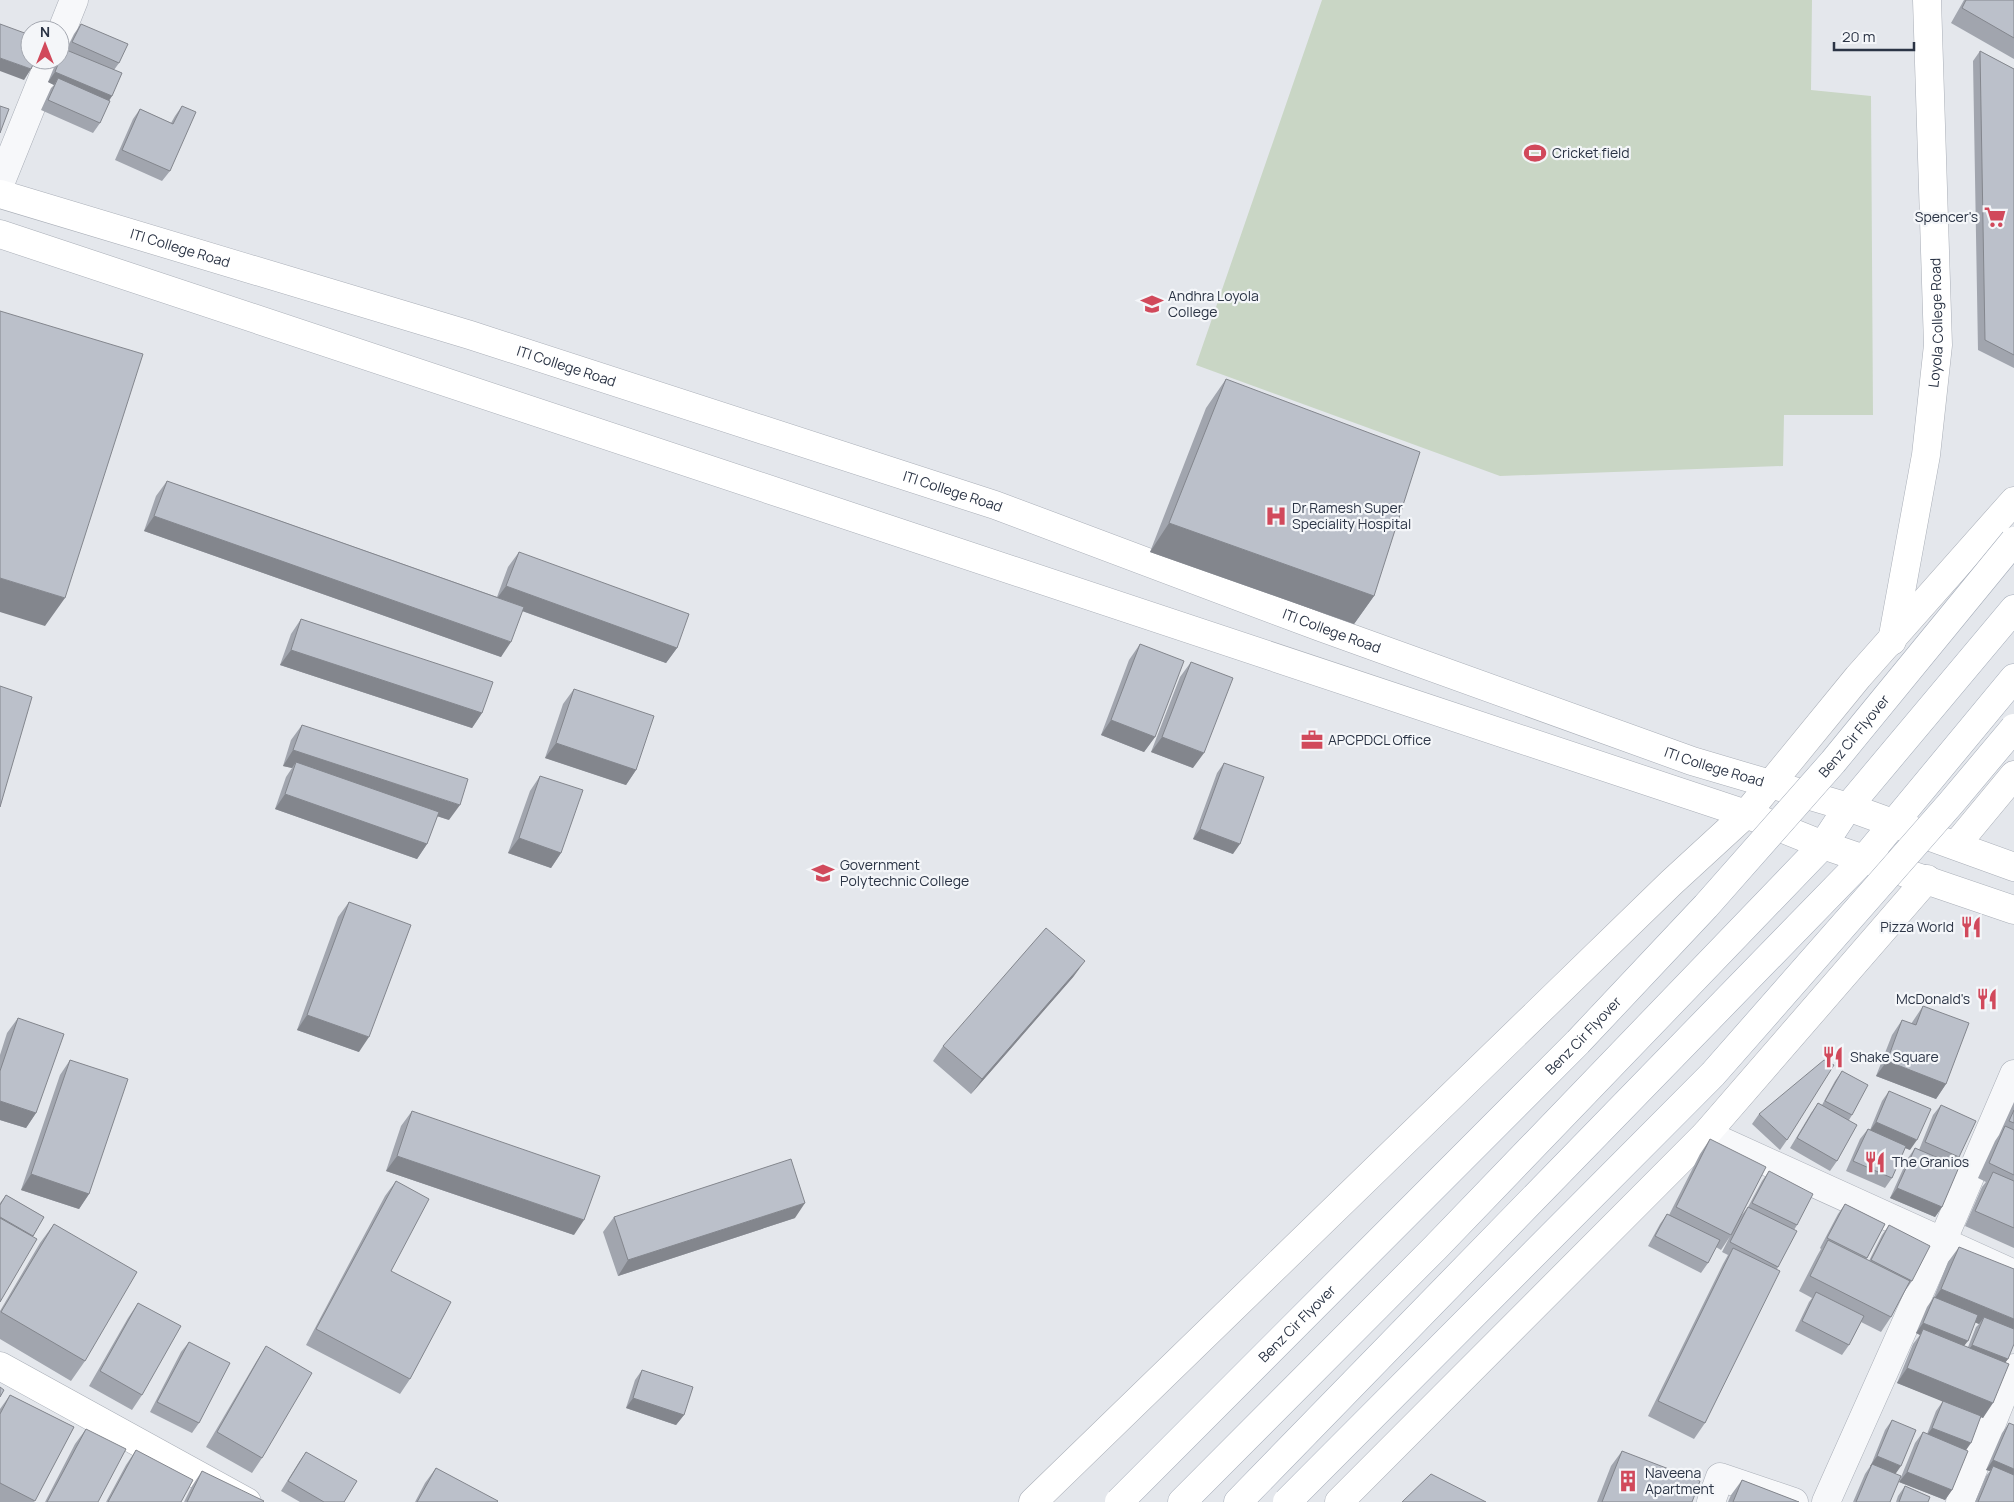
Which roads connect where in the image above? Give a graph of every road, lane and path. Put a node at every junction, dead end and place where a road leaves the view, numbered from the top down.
1 (74, 0) edge
2 (1928, 0) edge
3 (66, 20) edge
4 (46, 70) edge
5 (0, 184) edge
6 (0, 194) edge
7 (0, 234) edge
8 (2014, 501) edge
9 (2014, 540) edge
10 (2014, 609) edge
11 (1892, 641) junction
12 (2014, 678) edge
13 (2014, 728) edge
14 (2014, 775) edge
15 (1770, 783) junction
16 (1848, 807) junction
17 (1746, 814) junction
18 (1892, 823) junction
19 (1823, 845) junction
20 (1956, 845) junction
21 (1865, 858) junction
22 (2014, 867) edge
23 (1927, 879) junction
24 (2014, 910) edge
25 (2014, 1074) edge
26 (1706, 1134) junction
27 (1942, 1242) junction
28 (2014, 1274) edge
29 (0, 1366) edge
30 (2014, 1368) edge
31 (247, 1502) edge
32 (1033, 1502) edge
33 (1118, 1502) edge
34 (1182, 1502) edge
35 (1238, 1502) edge
36 (1287, 1502) edge
37 (1339, 1502) edge
38 (1711, 1502) edge
39 (1794, 1502) edge
40 (1826, 1502) edge
41 (1960, 1502) edge

1 - 3 street
2 - 11 street, Loyola College Road
4 - 5 street
6 - 15 street, ITI College Road
7 - 17 street
8 - 11 street
9 - 33 street, Benz Cir Flyover, bridge
10 - 16 street
11 - 15 street
12 - 18 street
13 - 36 street, bridge
14 - 20 street
15 - 16 street, ITI College Road
15 - 17 street
16 - 18 street, ITI College Road
16 - 19 street
17 - 19 street
17 - 32 street
18 - 20 street, ITI College Road
18 - 21 street
19 - 21 street
19 - 34 street
20 - 22 street, ITI College Road
21 - 23 street
21 - 35 street
23 - 24 street
23 - 26 street
25 - 27 street
26 - 27 street
26 - 37 street
27 - 28 street
27 - 40 street
29 - 31 street
30 - 41 street
38 - 39 street

